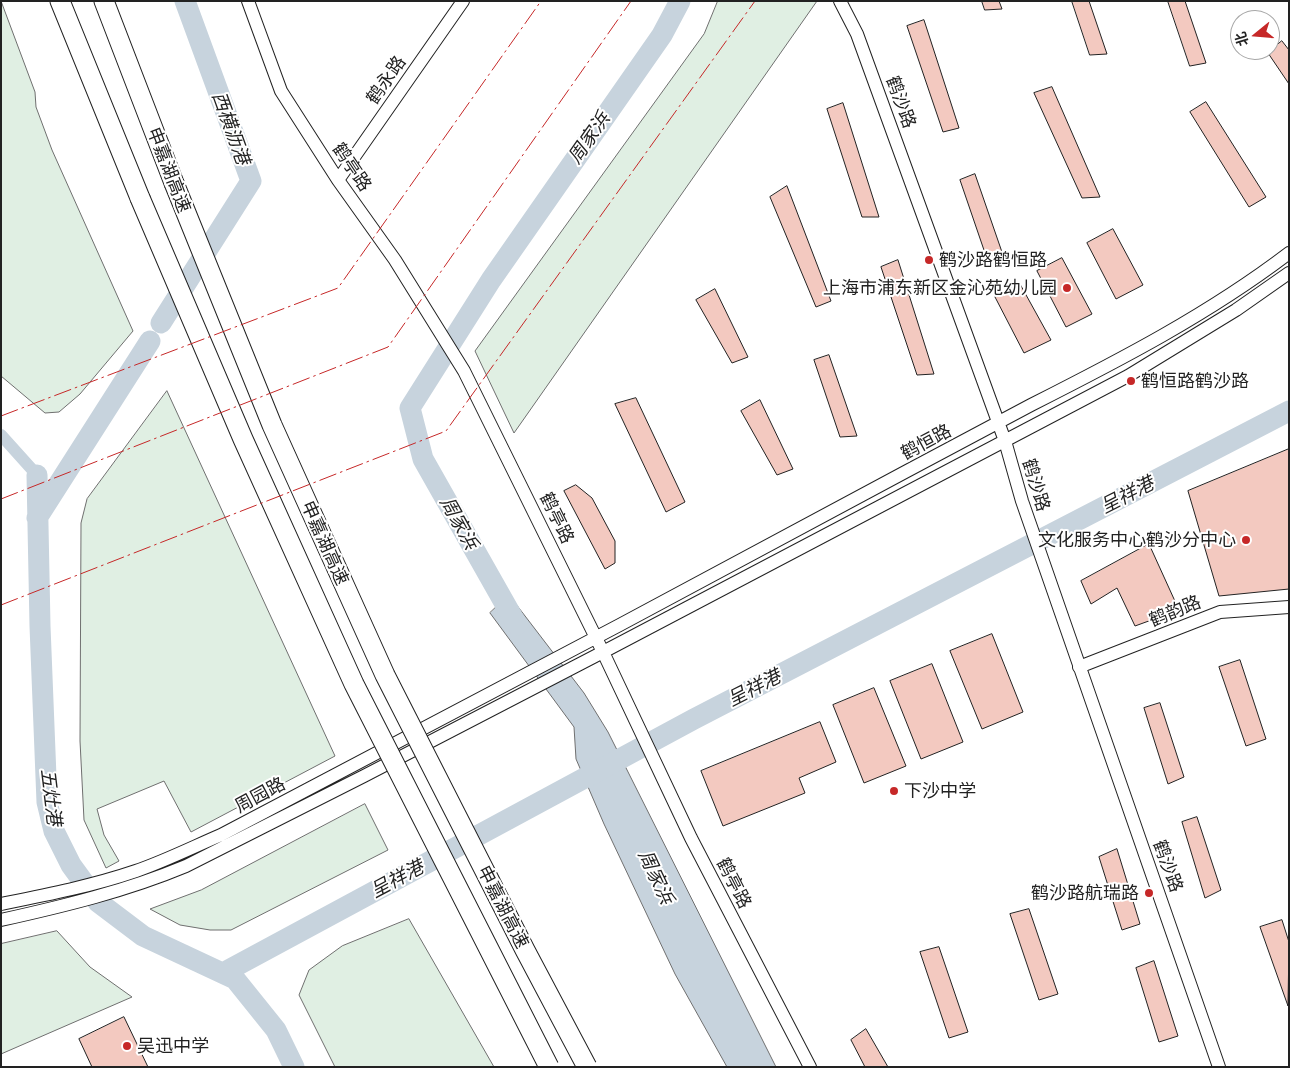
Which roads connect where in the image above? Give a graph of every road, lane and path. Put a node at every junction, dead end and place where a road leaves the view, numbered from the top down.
1 (60, 1) edge
2 (64, 1) edge
3 (104, 1) edge
4 (116, 1) edge
5 (248, 1) edge
6 (463, 1) edge
7 (840, 1) edge
8 (338, 180) junction
9 (174, 183) junction
10 (140, 198) junction
11 (1289, 253) edge
12 (1289, 273) edge
13 (998, 423) junction
14 (1005, 440) junction
15 (1289, 606) edge
16 (596, 638) junction
17 (572, 650) joint
18 (603, 652) junction
19 (580, 663) joint
20 (1080, 668) junction
21 (1, 904) edge
22 (1, 920) edge
23 (549, 1067) edge
24 (588, 1067) edge
25 (810, 1067) edge
26 (1219, 1067) edge

1 - 10 highway
2 - 10 highway, 申嘉湖高速
3 - 9 highway, 申嘉湖高速
4 - 9 highway
5 - 8 street, 鹤亭路
6 - 8 street, 鹤永路
7 - 13 street, 鹤沙路
8 - 16 street, 鹤亭路
9 - 24 highway, 申嘉湖高速, bridge
10 - 23 highway, 申嘉湖高速, bridge
11 - 13 street, 鹤恒路
12 - 14 street, 鹤恒路
13 - 14 street, 鹤沙路
13 - 16 street, 鹤恒路
14 - 18 street, 鹤恒路
14 - 20 street, 鹤沙路
15 - 20 street, 鹤韵路
16 - 17 street, 鹤恒路
16 - 18 street, 鹤亭路
17 - 21 street, 周园路
18 - 19 street, 鹤恒路
18 - 25 street, 鹤亭路
19 - 22 street, 周园路
20 - 26 street, 鹤沙路

